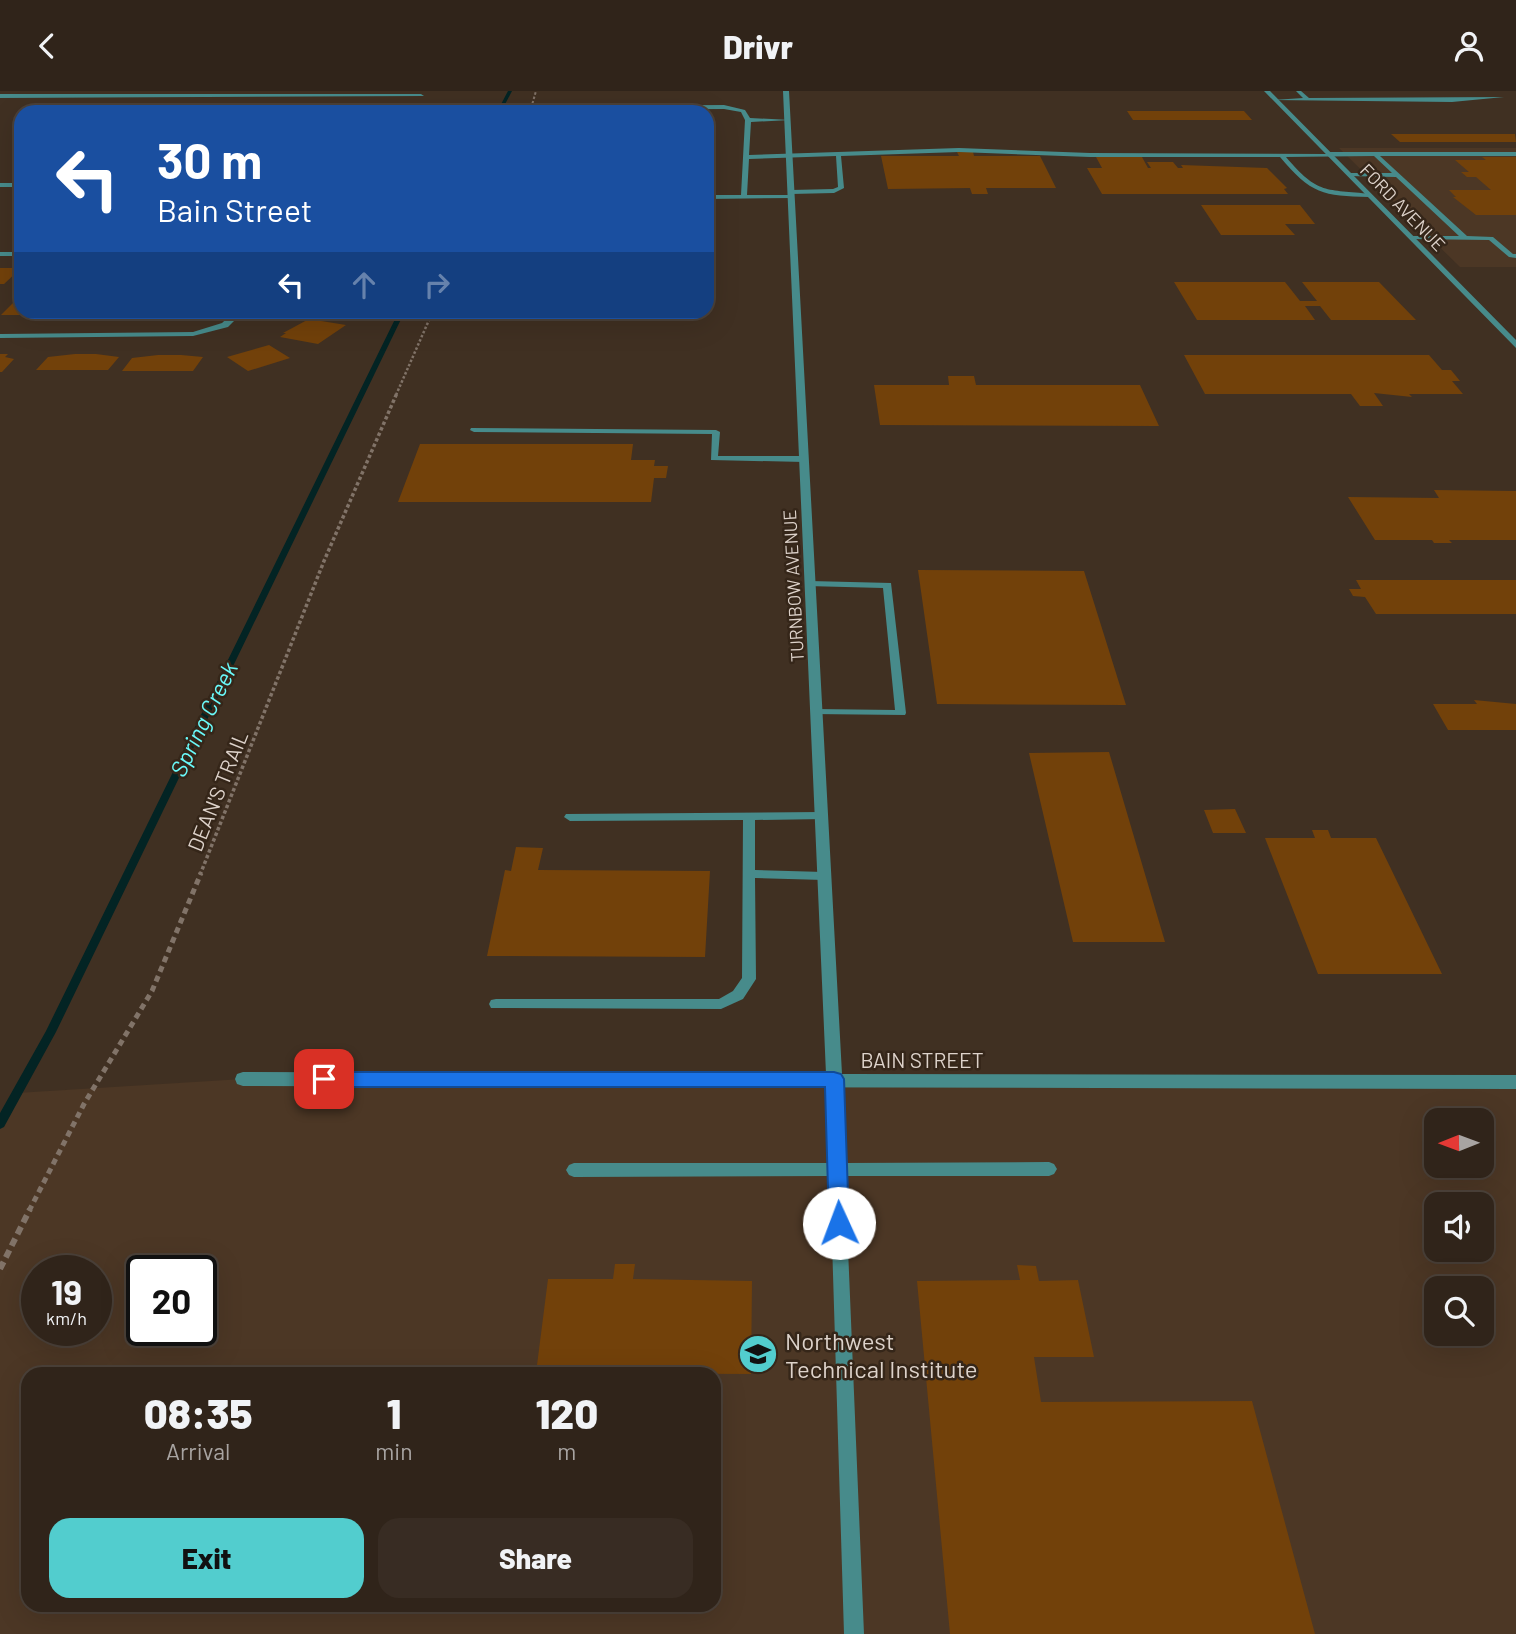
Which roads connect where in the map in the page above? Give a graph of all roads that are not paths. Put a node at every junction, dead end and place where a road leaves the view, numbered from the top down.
1 (786, 91) edge
2 (1267, 91) edge
3 (1298, 91) edge
4 (0, 96) edge
5 (421, 96) dead end
6 (1502, 97) dead end
7 (1276, 100) junction
8 (1308, 100) junction
9 (714, 107) edge
10 (748, 120) junction
11 (787, 120) junction
12 (1375, 154) junction
13 (1516, 154) edge
14 (1330, 155) junction
15 (839, 156) junction
16 (1282, 156) junction
17 (746, 157) junction
18 (789, 157) junction
19 (1350, 175) junction
20 (1398, 175) junction
21 (791, 195) junction
22 (1369, 195) junction
23 (714, 197) edge
24 (744, 197) junction
25 (1411, 238) junction
26 (1465, 238) junction
27 (1516, 256) edge
28 (231, 319) edge
29 (0, 336) edge
30 (1516, 345) edge
31 (474, 430) dead end
32 (804, 459) junction
33 (810, 584) junction
34 (816, 712) junction
35 (749, 816) junction
36 (821, 816) junction
37 (570, 817) dead end
38 (749, 874) junction
39 (824, 876) junction
40 (496, 1004) dead end
41 (243, 1079) dead end
42 (834, 1079) junction
43 (1516, 1082) edge
44 (837, 1167) junction
45 (1049, 1168) dead end
46 (574, 1170) dead end
47 (854, 1634) edge

1 - 11 street, TURNBOW AVENUE
2 - 7 street, FORD AVENUE
3 - 8 lane
4 - 5 street
6 - 8 lane
7 - 8 lane
7 - 14 street, FORD AVENUE
9 - 10 lane
10 - 11 lane
10 - 17 lane
11 - 18 street, TURNBOW AVENUE
12 - 13 lane
12 - 14 lane
12 - 20 lane
14 - 16 lane
14 - 19 street, FORD AVENUE
15 - 16 lane
15 - 18 lane
15 - 21 lane
16 - 22 lane
17 - 18 lane
17 - 24 lane
18 - 21 street, TURNBOW AVENUE
19 - 20 lane
19 - 22 street, FORD AVENUE
20 - 26 lane
21 - 24 lane
21 - 32 street, TURNBOW AVENUE
22 - 25 street, FORD AVENUE
23 - 24 lane
25 - 26 lane
25 - 30 street, FORD AVENUE
26 - 27 lane
28 - 29 street
31 - 32 lane
32 - 33 street, TURNBOW AVENUE
33 - 34 street, TURNBOW AVENUE
33 - 34 lane
34 - 36 street, TURNBOW AVENUE
35 - 36 lane
35 - 37 lane
35 - 38 lane
36 - 39 street, TURNBOW AVENUE
38 - 39 lane
38 - 40 lane
39 - 42 street, TURNBOW AVENUE
41 - 42 street, BAIN STREET
42 - 43 street, BAIN STREET
42 - 44 lane
44 - 45 lane
44 - 46 lane
44 - 47 lane

